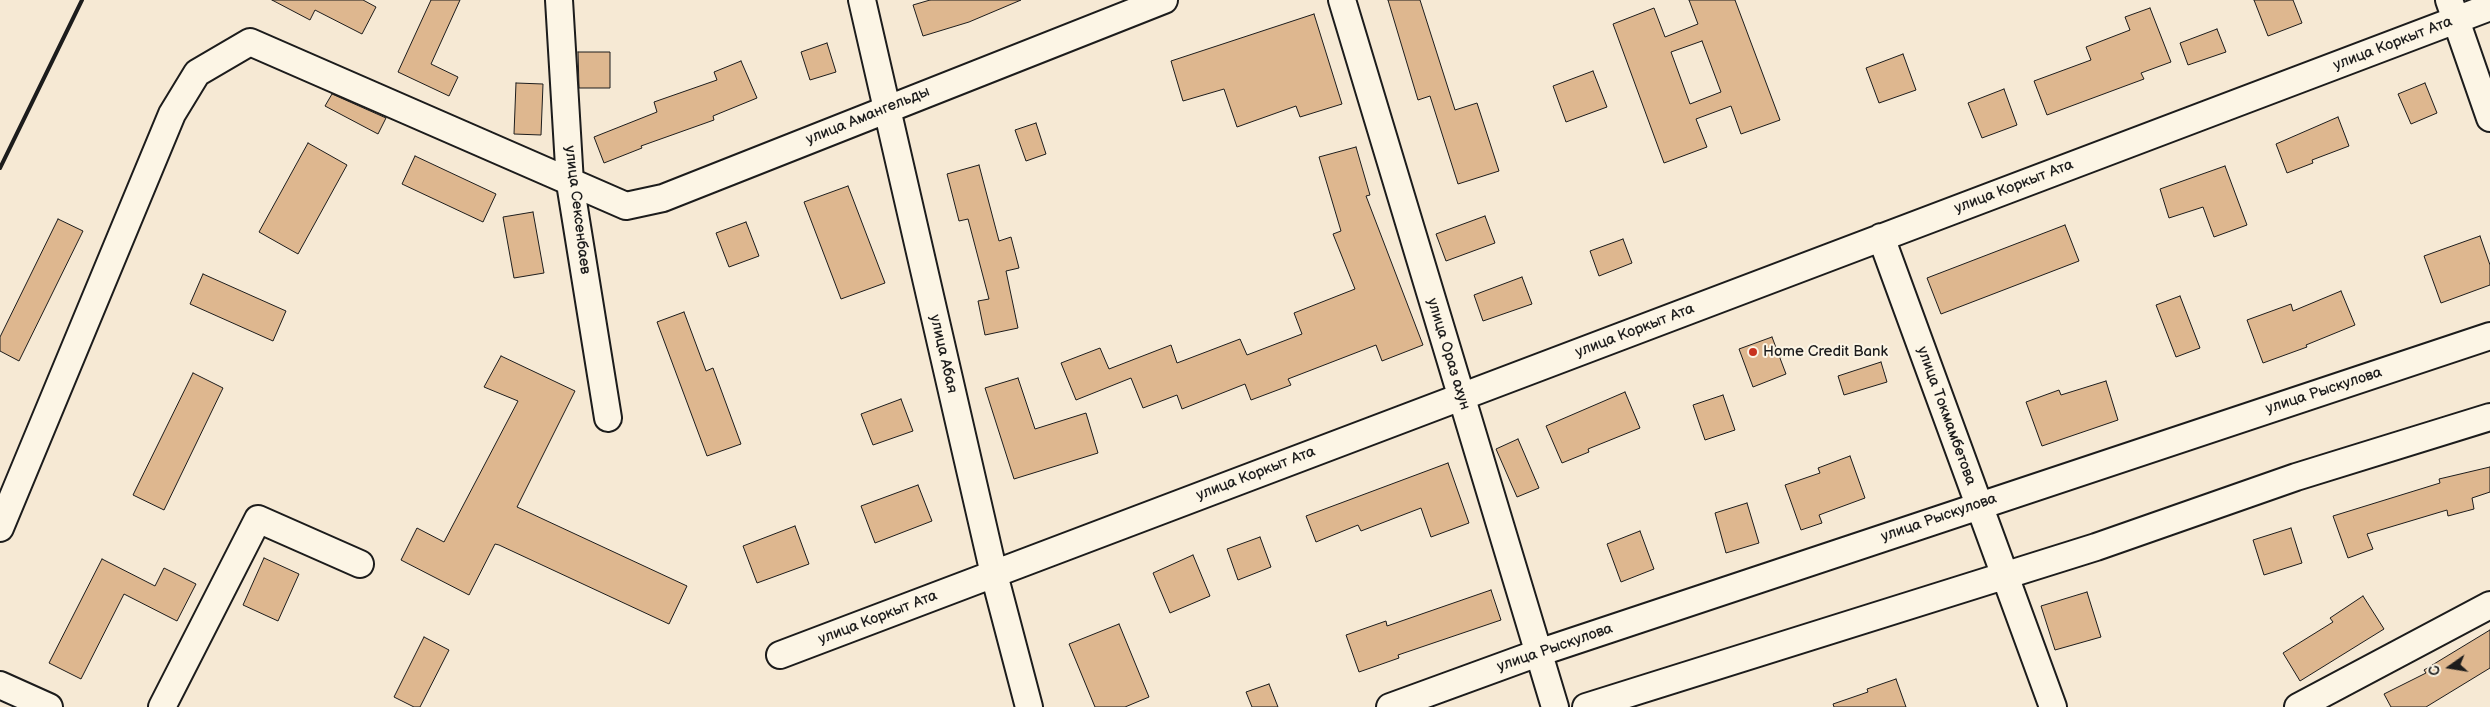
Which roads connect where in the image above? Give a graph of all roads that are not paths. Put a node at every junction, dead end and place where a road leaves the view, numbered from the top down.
1 (559, 0) edge
2 (862, 0) edge
3 (1164, 0) edge
4 (1342, 0) edge
5 (2490, 7) edge
6 (2452, 10) edge
7 (886, 109) junction
8 (2490, 118) edge
9 (570, 183) junction
10 (1881, 237) junction
11 (2490, 336) edge
12 (1461, 397) junction
13 (2490, 417) edge
14 (608, 418) dead end
15 (1979, 504) junction
16 (0, 528) edge
17 (360, 564) dead end
18 (994, 574) junction
19 (2005, 576) junction
20 (2490, 605) edge
21 (1538, 653) junction
22 (780, 655) dead end
23 (0, 685) edge
24 (49, 707) edge
25 (162, 707) edge
26 (1029, 707) edge
27 (1390, 707) edge
28 (1555, 707) edge
29 (1586, 707) edge
30 (2053, 707) edge
31 (2298, 707) edge

1 - 9 street, улица Сексенбаев
2 - 7 street, улица Абая
3 - 7 street, улица Амангельды
4 - 12 street, улица Ораз ахун
5 - 6 street, улица Коркыт Ата
6 - 8 street
6 - 10 street, улица Коркыт Ата
7 - 9 street, улица Амангельды
7 - 18 street, улица Абая
9 - 14 street, улица Сексенбаев
9 - 16 street, улица Амангельды
10 - 12 street, улица Коркыт Ата
10 - 15 street, улица Токмамбетова
11 - 15 street, улица Рыскулова
12 - 18 street, улица Коркыт Ата
12 - 21 street, улица Ораз ахун
13 - 19 street
15 - 19 street, улица Токмамбетова
15 - 21 street, улица Рыскулова
17 - 25 street
18 - 22 street, улица Коркыт Ата
18 - 26 street, улица Абая
19 - 29 street
19 - 30 street, улица Токмамбетова
20 - 31 street
21 - 27 street, улица Рыскулова
21 - 28 street, улица Ораз ахун
23 - 24 street

